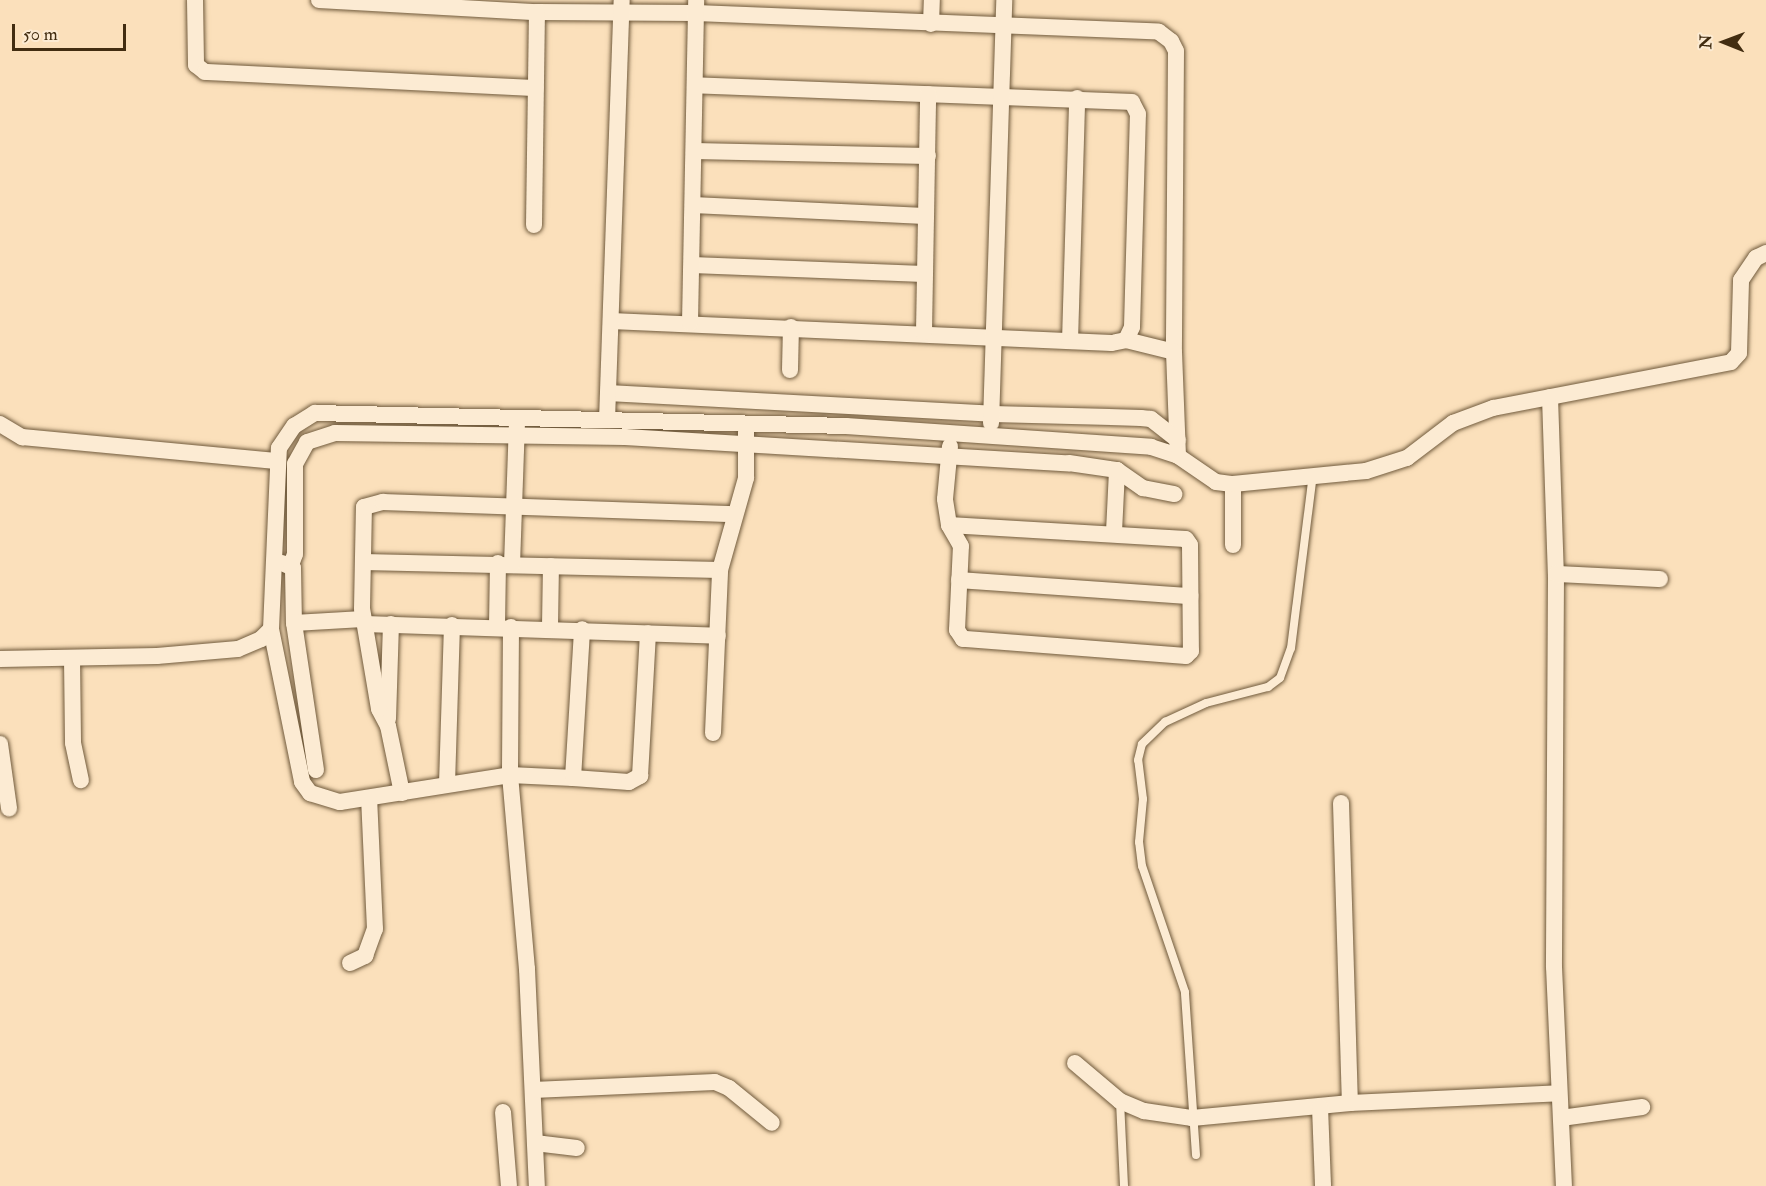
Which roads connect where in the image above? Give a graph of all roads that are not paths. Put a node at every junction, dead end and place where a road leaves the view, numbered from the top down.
1 (195, 0) edge
2 (329, 0) edge
3 (932, 0) edge
4 (1004, 0) edge
5 (401, 3) edge
6 (470, 5) edge
7 (622, 6) edge
8 (696, 7) edge
9 (537, 12) junction
10 (931, 24) junction
11 (1003, 27) junction
12 (696, 85) junction
13 (536, 88) junction
14 (928, 94) junction
15 (1001, 98) junction
16 (1077, 98) junction
17 (694, 151) junction
18 (928, 156) junction
19 (693, 205) junction
20 (925, 216) junction
21 (534, 225) dead end
22 (1766, 253) edge
23 (692, 265) junction
24 (924, 274) junction
25 (611, 321) junction
26 (690, 323) junction
27 (791, 327) junction
28 (924, 332) junction
29 (993, 338) junction
30 (1126, 340) junction
31 (1070, 341) junction
32 (1174, 352) junction
33 (790, 370) dead end
34 (608, 393) junction
35 (1550, 397) junction
36 (764, 401) junction
37 (992, 414) junction
38 (607, 420) junction
39 (0, 424) edge
40 (746, 424) junction
41 (763, 424) junction
42 (517, 426) junction
43 (625, 429) junction
44 (951, 435) junction
45 (991, 436) junction
46 (1009, 438) junction
47 (746, 442) junction
48 (1178, 448) junction
49 (949, 455) junction
50 (1009, 459) junction
51 (276, 461) junction
52 (1117, 470) junction
53 (1313, 473) junction
54 (1233, 484) junction
55 (1174, 494) dead end
56 (515, 507) junction
57 (734, 514) junction
58 (949, 525) junction
59 (1114, 532) junction
60 (1233, 545) dead end
61 (273, 562) junction
62 (363, 562) junction
63 (505, 564) junction
64 (291, 565) junction
65 (551, 566) junction
66 (720, 570) junction
67 (1556, 573) junction
68 (1660, 579) dead end
69 (958, 580) junction
70 (1190, 596) junction
71 (364, 622) junction
72 (294, 623) junction
73 (390, 624) junction
74 (452, 625) junction
75 (504, 626) junction
76 (550, 627) junction
77 (271, 629) junction
78 (582, 629) junction
79 (648, 633) junction
80 (718, 636) junction
81 (72, 658) junction
82 (0, 659) edge
83 (388, 726) junction
84 (713, 733) dead end
85 (0, 744) edge
86 (316, 770) dead end
87 (510, 776) junction
88 (573, 778) junction
89 (81, 780) dead end
90 (447, 784) junction
91 (402, 793) junction
92 (369, 799) junction
93 (1341, 803) dead end
94 (9, 808) dead end
95 (350, 963) dead end
96 (1075, 1063) dead end
97 (533, 1090) junction
98 (1559, 1093) junction
99 (1120, 1101) junction
100 (1350, 1103) junction
101 (1320, 1107) junction
102 (1642, 1107) dead end
103 (502, 1112) dead end
104 (1192, 1118) junction
105 (1561, 1118) junction
106 (772, 1124) dead end
107 (535, 1143) junction
108 (577, 1148) dead end
109 (1196, 1155) dead end
110 (509, 1186) edge
111 (537, 1186) edge
112 (1124, 1186) edge
113 (1323, 1186) edge
114 (1564, 1186) edge

1 - 13 street
2 - 5 street
3 - 10 street
4 - 11 street
5 - 6 street
6 - 9 street
7 - 8 street
7 - 9 street
7 - 25 street
8 - 10 street
8 - 12 street
9 - 13 street
10 - 11 street
11 - 15 street
11 - 32 street
12 - 14 street
12 - 17 street
13 - 21 street
14 - 15 street
14 - 18 street
15 - 16 street
15 - 29 street
16 - 30 street
16 - 31 street
17 - 18 street
17 - 19 street
18 - 20 street
19 - 20 street
19 - 23 street
20 - 24 street
22 - 35 street
23 - 24 street
23 - 26 street
24 - 28 street
25 - 26 street
25 - 34 street
26 - 27 street
27 - 28 street
27 - 33 street
28 - 29 street
29 - 31 street
29 - 37 street
30 - 31 street
30 - 32 street
32 - 48 street
34 - 36 street
34 - 38 street
35 - 53 street
35 - 67 street
36 - 37 street
36 - 41 street
37 - 45 street
37 - 48 street
38 - 42 street
38 - 43 street
39 - 51 street
40 - 41 street
40 - 43 street
40 - 47 street
41 - 44 street
42 - 43 street
42 - 51 street
42 - 56 street
42 - 64 street
43 - 47 street
44 - 45 street
44 - 49 street
45 - 46 street
46 - 48 street
46 - 50 street
47 - 49 street
47 - 57 street
48 - 54 street
49 - 50 street
49 - 58 street
50 - 52 street
51 - 61 street
52 - 55 street
52 - 59 street
53 - 54 street
53 - 104 lane
54 - 60 street
56 - 57 street
56 - 62 street
56 - 63 street
57 - 66 street
58 - 59 street
58 - 69 street
59 - 70 street
61 - 64 street
61 - 77 street
62 - 63 street
62 - 71 street
63 - 65 street
63 - 75 street
64 - 72 street
65 - 66 street
65 - 76 street
66 - 80 street
67 - 68 street
67 - 98 street
69 - 70 street
69 - 70 street
71 - 72 street
71 - 73 street
71 - 83 street
72 - 86 street
73 - 74 street
73 - 83 street
74 - 75 street
74 - 90 street
75 - 76 street
75 - 87 street
76 - 78 street
77 - 81 street
77 - 92 street
78 - 79 street
78 - 88 street
79 - 80 street
79 - 88 street
80 - 84 street
81 - 82 street
81 - 89 street
83 - 91 street
85 - 94 street
87 - 88 street
87 - 90 street
87 - 97 street
90 - 91 street
91 - 92 street
92 - 95 street
93 - 100 street
96 - 99 street
97 - 106 street
97 - 107 street
98 - 100 street
98 - 105 street
99 - 104 street
99 - 112 lane
100 - 101 street
101 - 104 street
101 - 113 street
102 - 105 street
103 - 110 street
104 - 109 lane
105 - 114 street
107 - 108 street
107 - 111 street

